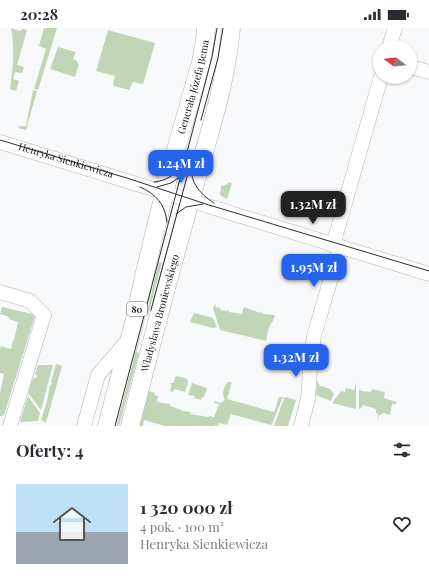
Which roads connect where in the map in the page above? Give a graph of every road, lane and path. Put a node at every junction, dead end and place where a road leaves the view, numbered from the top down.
1 (206, 28) edge
2 (231, 28) edge
3 (394, 28) edge
4 (391, 40) edge
5 (417, 69) edge
6 (429, 72) edge
7 (379, 84) edge
8 (0, 142) edge
9 (165, 192) junction
10 (190, 200) junction
11 (337, 246) junction
12 (429, 274) edge
13 (0, 292) edge
14 (130, 338) junction
15 (10, 426) edge
16 (84, 426) edge
17 (107, 426) edge
18 (130, 426) edge
19 (301, 426) edge

1 - 9 main road, Generała Józefa Bema / 80
2 - 10 main road, 80
3 - 4 street
5 - 6 street
7 - 11 street
8 - 9 street, Henryka Sienkiewicza
9 - 10 street, Henryka Sienkiewicza
9 - 14 main road, 80
10 - 11 street, Henryka Sienkiewicza
10 - 18 main road, Władysława Broniewskiego / 80
11 - 12 street, Henryka Sienkiewicza
11 - 19 street
13 - 15 street
14 - 16 street
14 - 17 main road, 80

